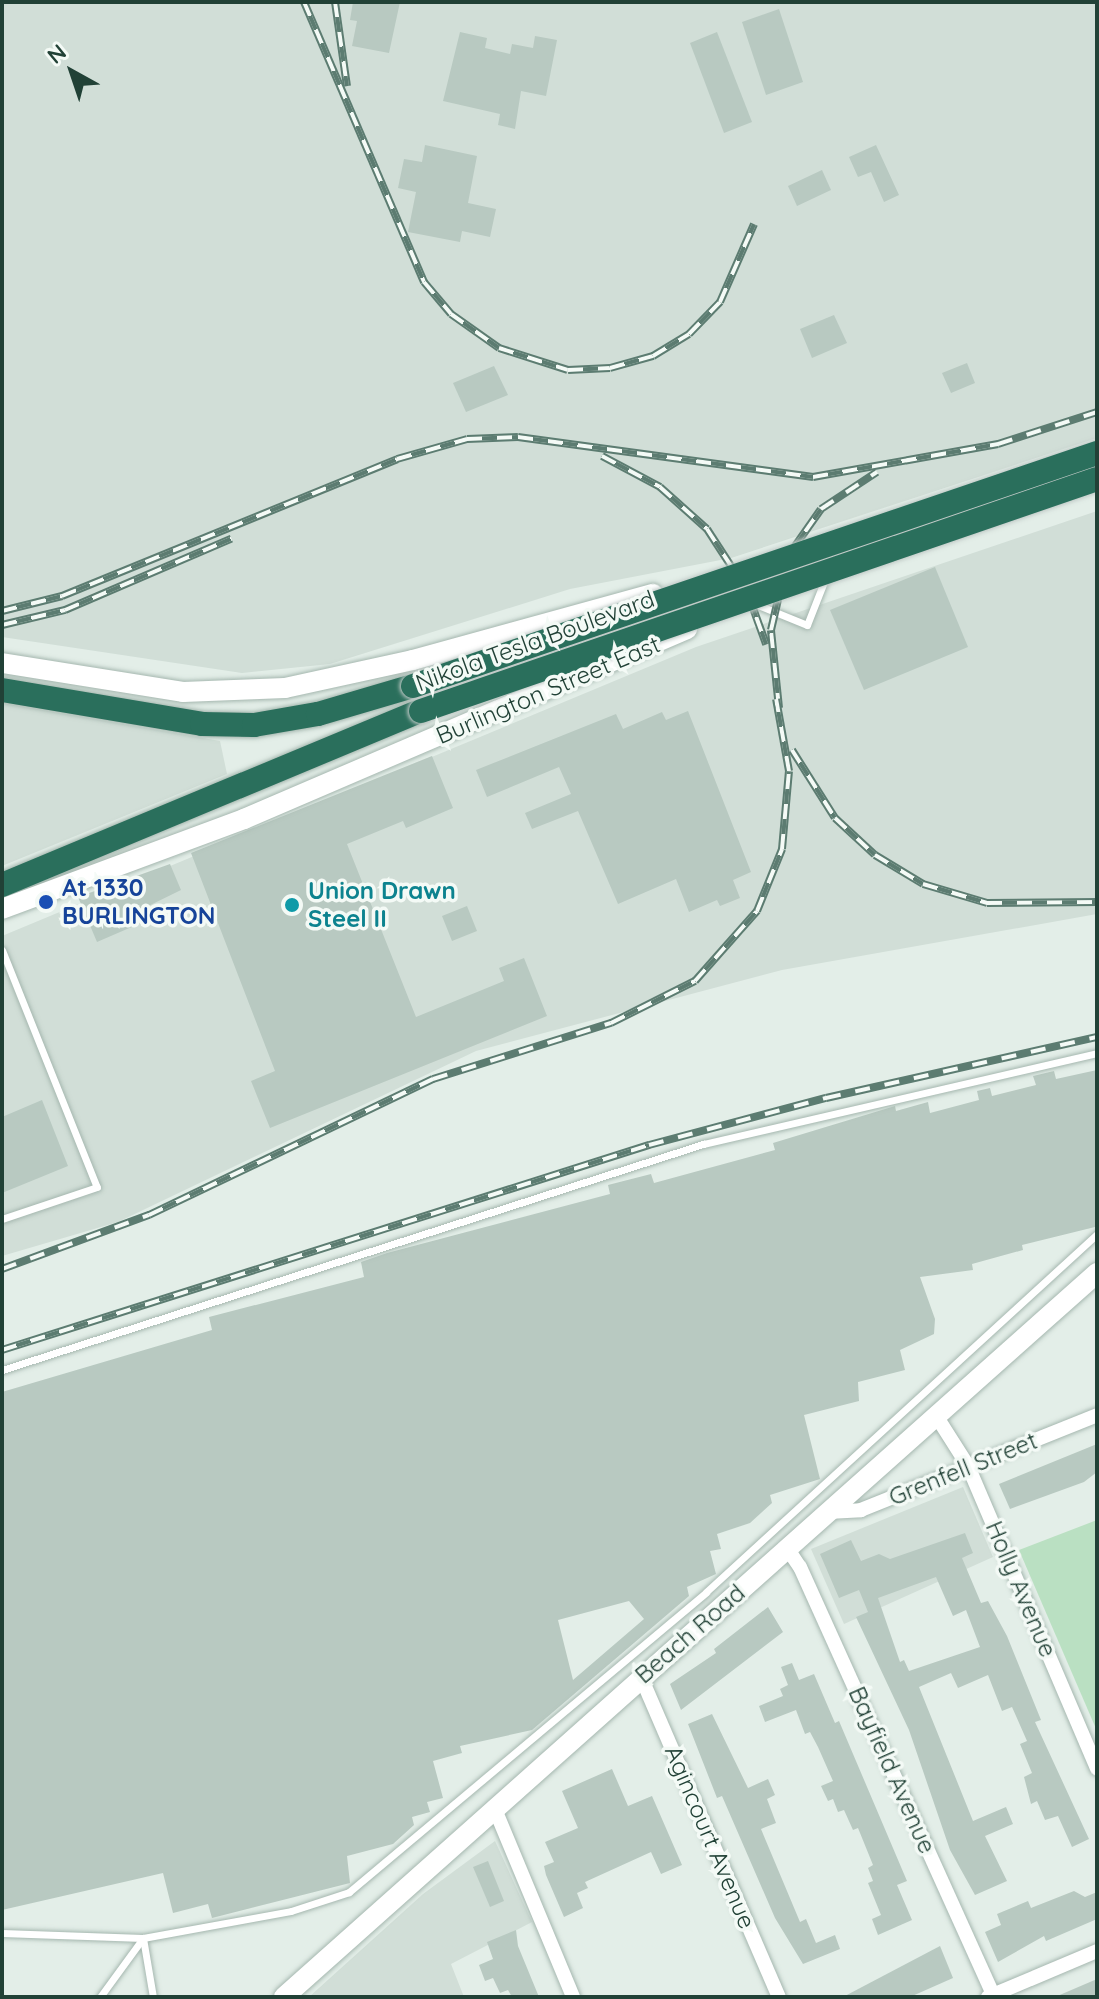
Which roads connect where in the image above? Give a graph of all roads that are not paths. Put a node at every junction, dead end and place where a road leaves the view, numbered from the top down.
1 (1097, 453) edge
2 (1097, 460) edge
3 (1097, 480) edge
4 (831, 571) junction
5 (735, 606) junction
6 (519, 629) junction
7 (529, 654) dead end
8 (2, 663) edge
9 (534, 667) dead end
10 (2, 690) edge
11 (544, 693) junction
12 (2, 885) edge
13 (2, 909) edge
14 (2, 950) edge
15 (1097, 1053) edge
16 (2, 1219) edge
17 (1097, 1234) edge
18 (1096, 1278) edge
19 (2, 1370) edge
20 (935, 1414) junction
21 (1097, 1415) edge
22 (968, 1466) junction
23 (827, 1513) junction
24 (787, 1548) junction
25 (641, 1677) junction
26 (1097, 1769) edge
27 (494, 1807) junction
28 (2, 1933) edge
29 (143, 1938) junction
30 (1097, 1951) edge
31 (990, 1996) edge
32 (100, 1997) edge
33 (153, 1997) edge
34 (284, 1997) edge
35 (573, 1997) edge
36 (779, 1997) edge

1 - 10 highway, Nikola Tesla Boulevard, bridge
2 - 6 main road, Burlington Street East
3 - 4 main road, Burlington Street East
3 - 12 highway, Nikola Tesla Boulevard, bridge
4 - 5 main road, Burlington Street East
4 - 5 lane
5 - 11 main road, Burlington Street East
6 - 7 lane
6 - 8 main road, Burlington Street East
9 - 11 lane
11 - 13 main road, Burlington Street East
14 - 16 lane
15 - 19 lane
17 - 29 lane
18 - 20 main road, Beach Road
20 - 22 street, Holly Avenue
20 - 23 main road, Beach Road
21 - 22 street, Grenfell Street
22 - 23 street, Grenfell Street
22 - 26 street, Holly Avenue
23 - 24 main road, Beach Road
24 - 25 main road, Beach Road
24 - 31 street, Bayfield Avenue
25 - 27 main road, Beach Road
25 - 36 street, Agincourt Avenue
27 - 34 main road, Beach Road
27 - 35 street
28 - 29 lane
29 - 32 lane
29 - 33 lane
30 - 31 street

